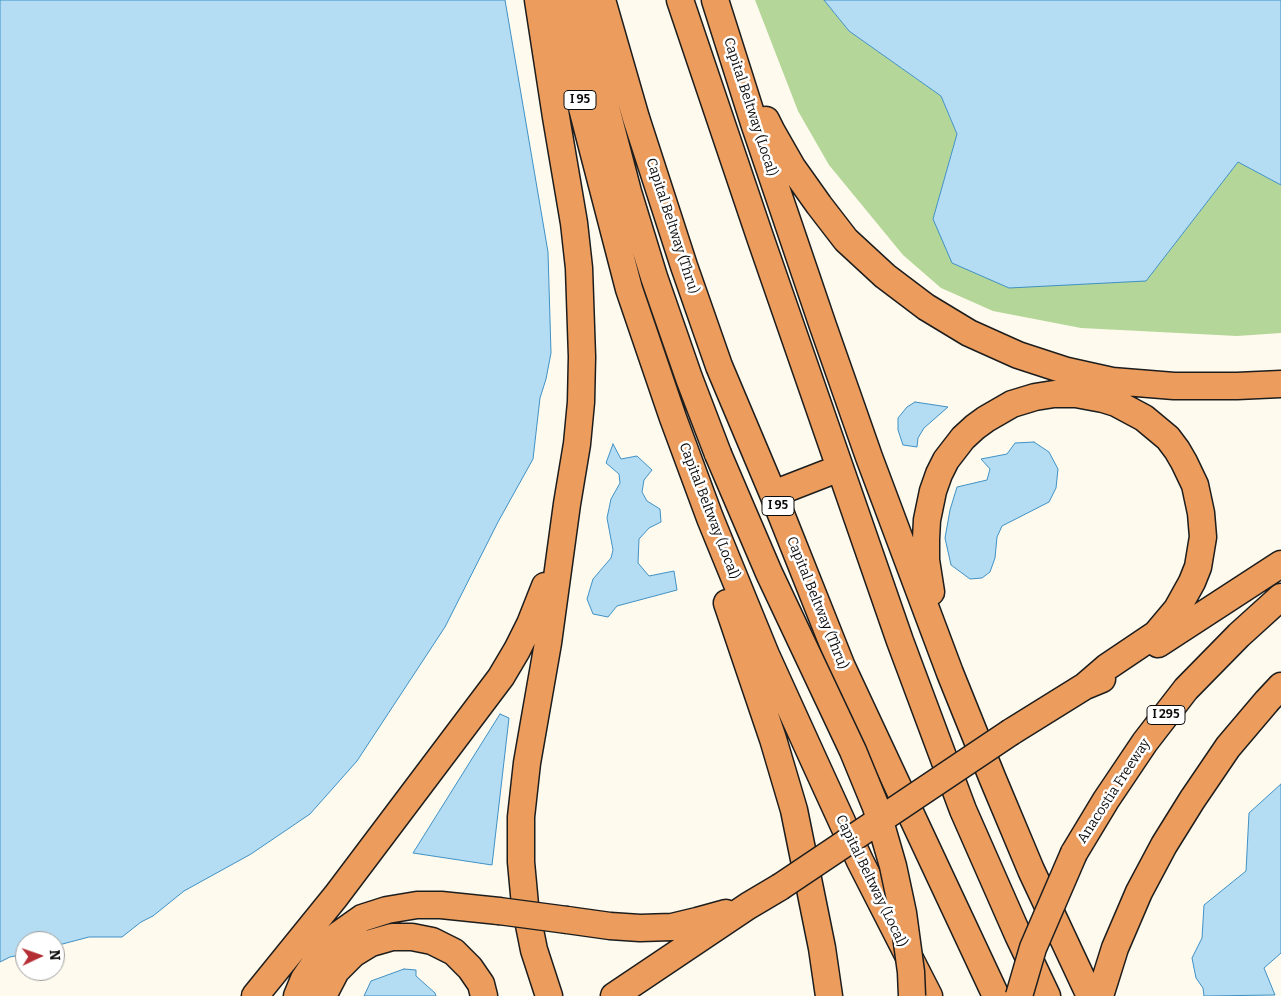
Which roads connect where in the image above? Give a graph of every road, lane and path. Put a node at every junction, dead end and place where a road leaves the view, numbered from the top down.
1 (538, 0) edge
2 (558, 0) edge
3 (582, 0) edge
4 (602, 0) edge
5 (680, 0) edge
6 (718, 11) edge
7 (629, 289) junction
8 (1281, 384) edge
9 (840, 468) junction
10 (773, 494) junction
11 (567, 504) junction
12 (1281, 564) edge
13 (1281, 597) edge
14 (950, 673) junction
15 (1085, 686) junction
16 (1281, 686) edge
17 (336, 896) junction
18 (748, 906) junction
19 (1066, 945) junction
20 (255, 996) edge
21 (281, 996) edge
22 (297, 996) edge
23 (323, 996) edge
24 (484, 996) edge
25 (549, 996) edge
26 (614, 996) edge
27 (829, 996) edge
28 (912, 996) edge
29 (929, 996) edge
30 (996, 996) edge
31 (1019, 996) edge
32 (1047, 996) edge
33 (1090, 996) edge
34 (1096, 996) edge
35 (1100, 996) edge

1 - 11 highway
2 - 7 highway, Capital Beltway (Local) / I 95
3 - 28 highway, bridge
4 - 10 highway, Capital Beltway (Thru) / I 95
5 - 9 highway
6 - 8 highway
6 - 14 highway, Capital Beltway (Local)
7 - 27 highway
7 - 29 highway, Capital Beltway (Local) / I 95
9 - 10 highway
9 - 32 highway
10 - 30 highway, Capital Beltway (Thru) / I 95
11 - 17 highway
11 - 25 highway
12 - 15 highway
13 - 31 highway, Anacostia Freeway / I 295, bridge
14 - 15 highway
14 - 19 highway, Capital Beltway (Local)
15 - 18 highway, bridge
16 - 35 highway
17 - 20 highway
17 - 21 highway
18 - 22 highway, bridge
18 - 26 highway
19 - 33 highway, Capital Beltway (Local)
19 - 34 highway
23 - 24 highway

